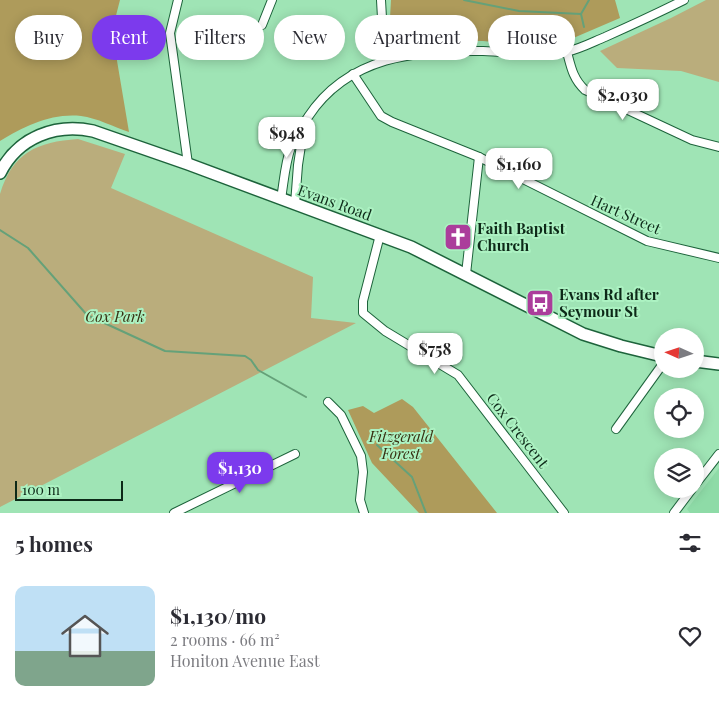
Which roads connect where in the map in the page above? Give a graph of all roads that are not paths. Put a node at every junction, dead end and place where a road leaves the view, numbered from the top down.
1 (178, 0) edge
2 (272, 0) edge
3 (381, 0) edge
4 (684, 0) edge
5 (382, 15) edge
6 (264, 20) edge
7 (575, 49) edge
8 (388, 60) edge
9 (569, 60) edge
10 (353, 74) junction
11 (306, 120) junction
12 (719, 146) edge
13 (479, 158) junction
14 (188, 164) junction
15 (0, 173) edge
16 (281, 199) junction
17 (294, 204) junction
18 (380, 235) junction
19 (719, 258) edge
20 (466, 274) junction
21 (654, 354) edge
22 (704, 362) edge
23 (719, 364) edge
24 (654, 377) edge
25 (328, 402) dead end
26 (616, 429) dead end
27 (295, 454) dead end
28 (719, 454) edge
29 (704, 473) edge
30 (685, 498) edge
31 (174, 513) edge
32 (364, 513) edge
33 (564, 513) edge
34 (674, 513) edge

1 - 14 street
2 - 6 street
3 - 5 street
4 - 7 street
8 - 10 street
9 - 12 street
10 - 11 street
10 - 13 street, Hart Street
11 - 16 street
11 - 17 street
13 - 19 street, Hart Street
13 - 20 street
14 - 15 street, Evans Road
14 - 16 street, Evans Road
16 - 17 street, Evans Road
17 - 18 street, Evans Road
18 - 20 street, Evans Road
18 - 33 street, Cox Crescent
20 - 21 street, Evans Road
22 - 23 street
24 - 26 street
25 - 32 street
27 - 31 street
28 - 29 street
30 - 34 street

